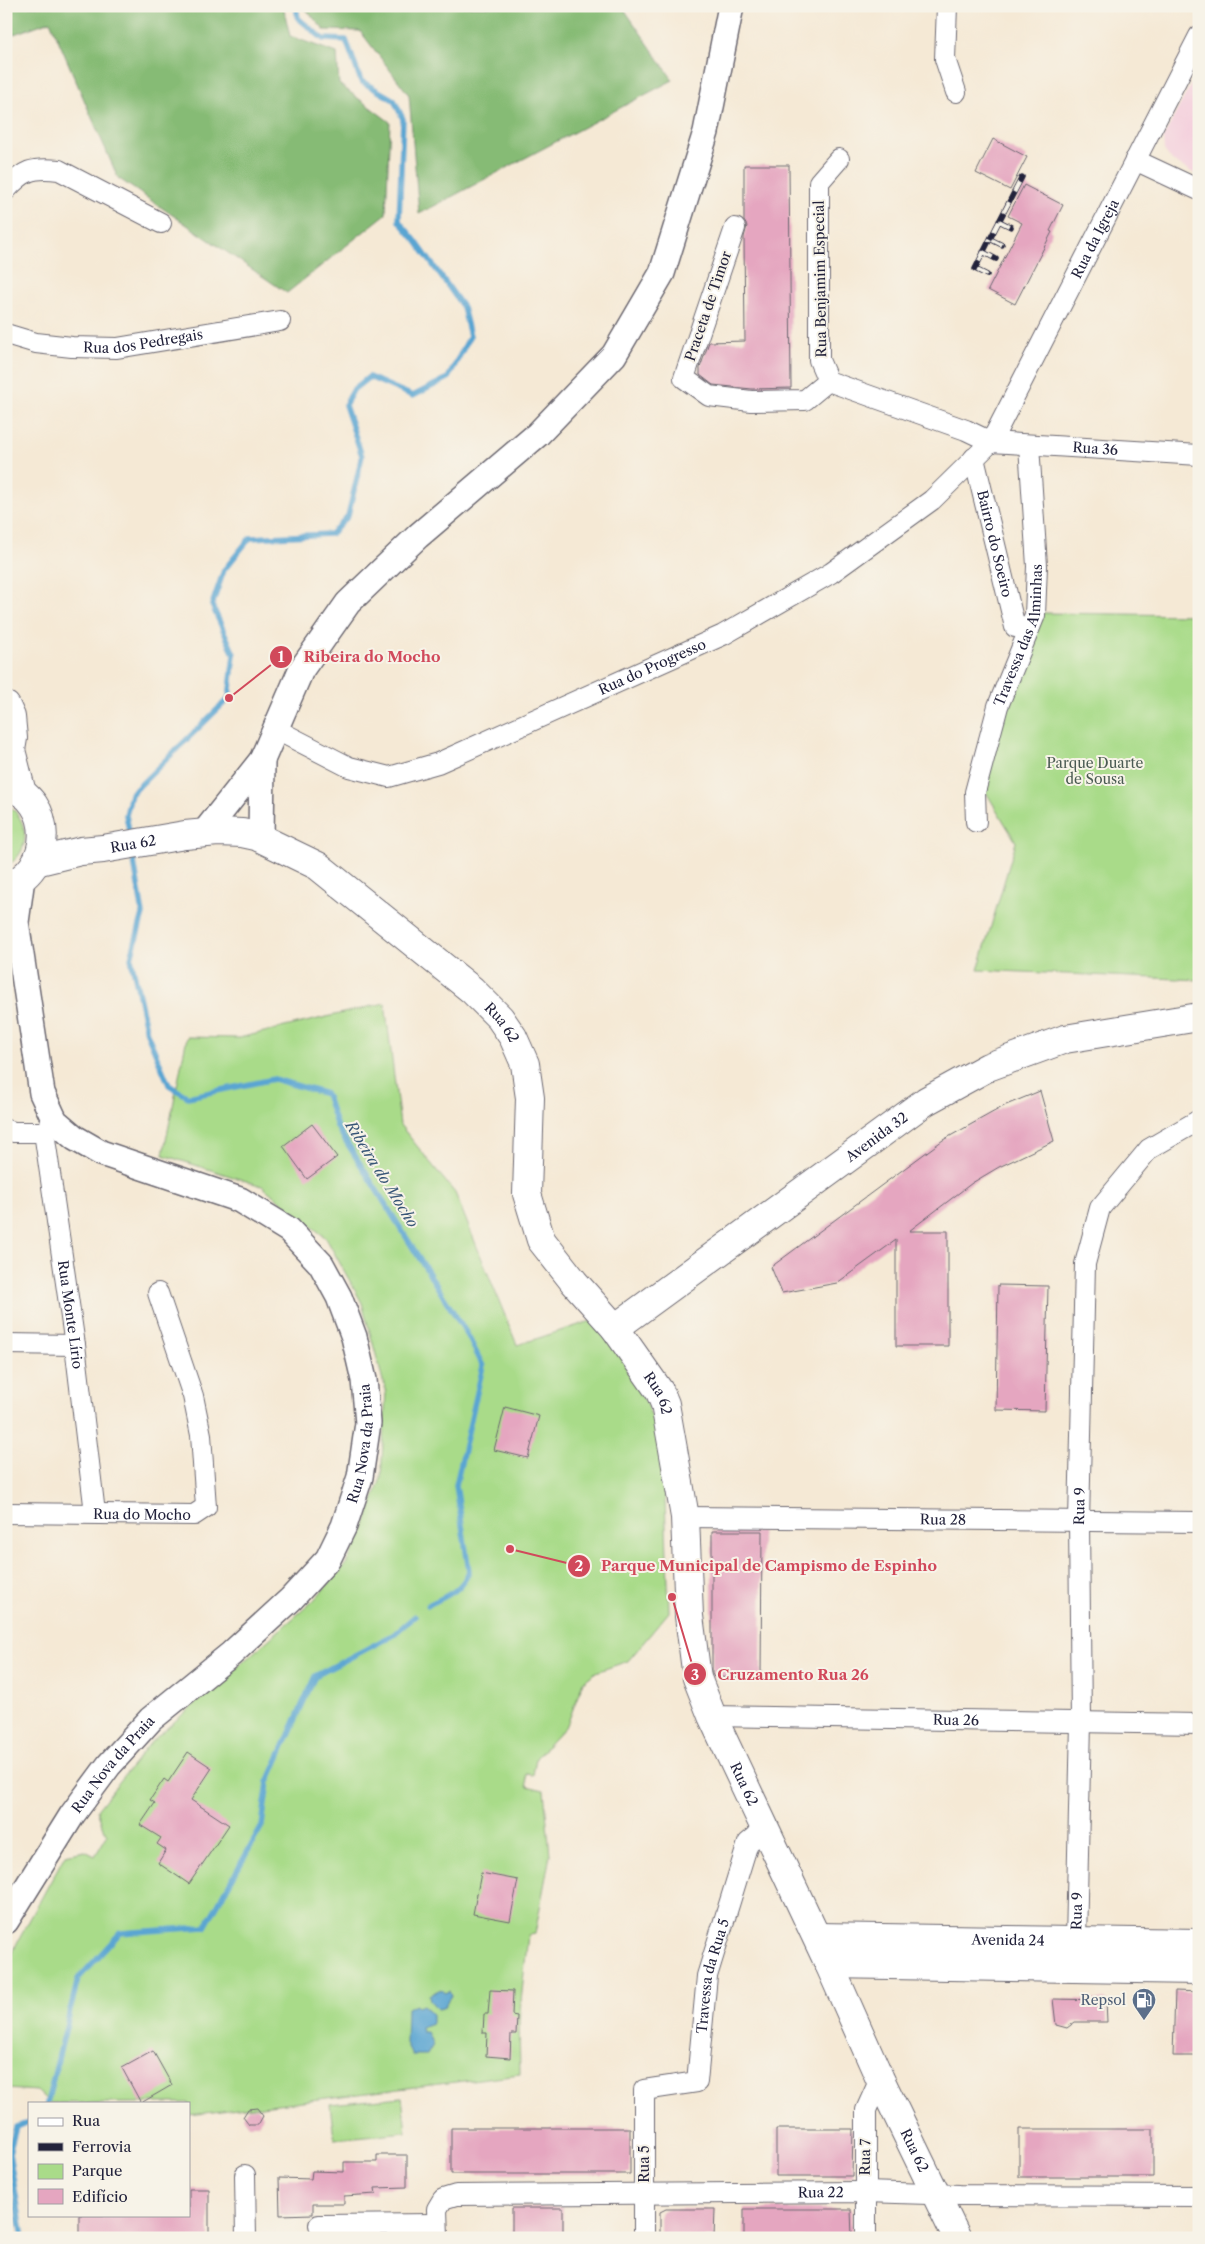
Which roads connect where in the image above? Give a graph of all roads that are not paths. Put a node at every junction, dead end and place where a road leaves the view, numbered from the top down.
1 (731, 6) edge
2 (947, 6) edge
3 (1199, 36) edge
4 (956, 92) dead end
5 (839, 159) dead end
6 (1135, 160) junction
7 (6, 190) edge
8 (1199, 190) edge
9 (161, 223) dead end
10 (735, 228) dead end
11 (280, 321) dead end
12 (6, 334) edge
13 (828, 380) junction
14 (991, 442) junction
15 (1029, 445) junction
16 (1199, 456) edge
17 (974, 458) junction
18 (1015, 627) dead end
19 (6, 706) edge
20 (275, 728) junction
21 (8, 753) edge
22 (262, 760) junction
23 (14, 789) edge
24 (976, 822) dead end
25 (43, 830) junction
26 (204, 834) junction
27 (261, 839) junction
28 (81, 851) junction
29 (22, 875) edge
30 (11, 916) edge
31 (1190, 1021) edge
32 (1199, 1120) edge
33 (50, 1127) junction
34 (6, 1130) edge
35 (158, 1293) dead end
36 (615, 1328) junction
37 (6, 1344) edge
38 (75, 1345) junction
39 (6, 1513) edge
40 (95, 1513) junction
41 (685, 1517) junction
42 (1079, 1521) junction
43 (1199, 1522) edge
44 (712, 1716) junction
45 (1081, 1722) junction
46 (1199, 1724) edge
47 (766, 1829) junction
48 (6, 1921) edge
49 (817, 1937) junction
50 (1076, 1941) junction
51 (1199, 1942) edge
52 (829, 1964) junction
53 (1199, 1970) edge
54 (880, 2079) junction
55 (644, 2090) joint
56 (245, 2175) dead end
57 (865, 2192) junction
58 (935, 2192) junction
59 (643, 2194) junction
60 (1199, 2196) edge
61 (319, 2225) dead end
62 (438, 2231) edge
63 (246, 2238) edge
64 (644, 2238) edge
65 (866, 2238) edge
66 (957, 2238) edge

1 - 20 street
2 - 4 street
3 - 6 street, Rua da Igreja
5 - 13 street, Rua Benjamim Especial
6 - 8 street
6 - 14 street, Rua da Igreja
7 - 9 street
10 - 13 street, Praceta de Timor
11 - 12 street, Rua dos Pedregais
13 - 14 street
14 - 15 street, Rua 36
14 - 17 street, Rua do Progresso
15 - 16 street, Rua 36
15 - 24 street, Travessa das Alminhas
17 - 18 street, Bairro do Soeiro
17 - 20 street, Rua do Progresso
19 - 21 main road
20 - 22 street
21 - 23 main road
22 - 26 street
22 - 27 street
23 - 25 main road
25 - 28 main road
25 - 29 main road
26 - 27 main road, Rua 62
26 - 28 main road, Rua 62
27 - 36 main road, Rua 62
28 - 29 main road, Rua 62
29 - 30 street, Rua Nova da Praia
30 - 33 street, Rua Nova da Praia
31 - 36 main road, Avenida 32
32 - 42 street, Rua 9
33 - 34 street
33 - 38 street, Rua Monte Lírio
33 - 48 street, Rua Nova da Praia
35 - 40 street, Rua do Mocho
36 - 41 main road, Rua 62
37 - 38 street
38 - 40 street, Rua Monte Lírio
39 - 40 street, Rua do Mocho
41 - 42 street, Rua 28
41 - 44 main road, Rua 62
42 - 43 street, Rua 28
42 - 45 street, Rua 9
44 - 45 street, Rua 26
44 - 47 main road, Rua 62
45 - 46 street, Rua 26
45 - 50 street, Rua 9
47 - 49 main road, Rua 62
47 - 55 street, Travessa da Rua 5
49 - 50 main road, Avenida 24
49 - 52 main road, Rua 62
50 - 51 main road, Avenida 24
52 - 53 main road, Avenida 24
52 - 54 main road, Rua 62
54 - 57 street, Rua 7
54 - 58 main road, Rua 62
55 - 59 street, Rua 5
56 - 63 street
57 - 58 street, Rua 22
57 - 59 street, Rua 22
57 - 65 street, Rua 7
58 - 60 street, Rua 22
58 - 66 main road, Rua 62
59 - 62 street, Rua 22
59 - 64 street, Rua 5
61 - 62 street

